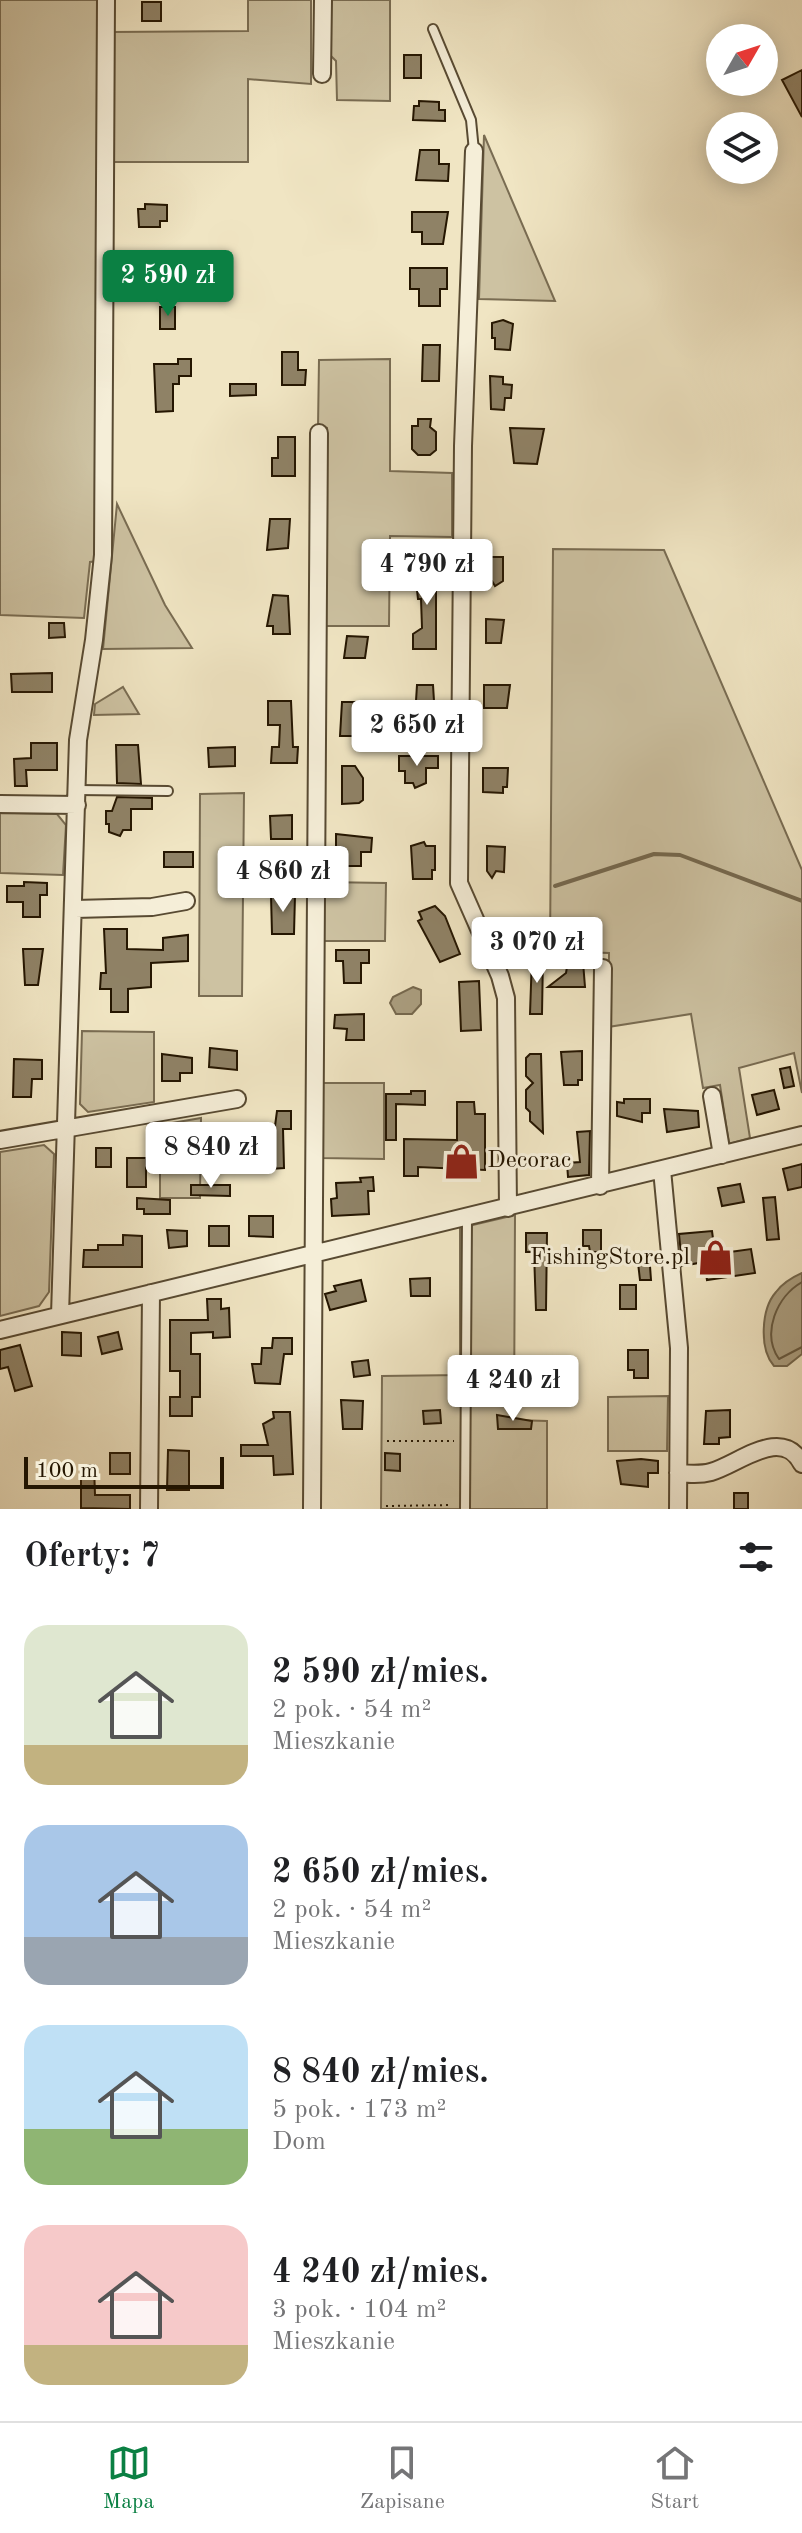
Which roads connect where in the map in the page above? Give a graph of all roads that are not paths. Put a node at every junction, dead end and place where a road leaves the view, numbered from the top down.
1 (106, 0) edge
2 (323, 0) edge
3 (433, 29) dead end
4 (322, 74) dead end
5 (474, 151) joint
6 (319, 433) dead end
7 (168, 791) dead end
8 (77, 798) junction
9 (0, 804) edge
10 (186, 901) dead end
11 (75, 909) junction
12 (603, 968) dead end
13 (712, 1096) dead end
14 (237, 1099) dead end
15 (67, 1127) junction
16 (802, 1135) edge
17 (0, 1140) edge
18 (722, 1155) junction
19 (662, 1170) junction
20 (600, 1186) junction
21 (508, 1208) junction
22 (467, 1219) junction
23 (314, 1254) junction
24 (151, 1293) junction
25 (60, 1315) junction
26 (0, 1330) edge
27 (802, 1464) edge
28 (678, 1473) junction
29 (465, 1507) edge
30 (149, 1509) edge
31 (312, 1509) edge
32 (678, 1509) edge

1 - 8 street
2 - 4 street
3 - 5 lane
5 - 21 street
6 - 23 street
7 - 8 lane
8 - 9 street
8 - 11 street
10 - 11 street
11 - 15 street
12 - 20 street
13 - 18 street
14 - 15 street
15 - 17 street
15 - 25 street
16 - 18 street
18 - 19 street
19 - 20 street
19 - 28 street
20 - 21 street
21 - 22 street
22 - 23 street
22 - 29 lane
23 - 24 street
23 - 31 street
24 - 25 street
24 - 30 street
25 - 26 street
27 - 28 street
28 - 32 street

